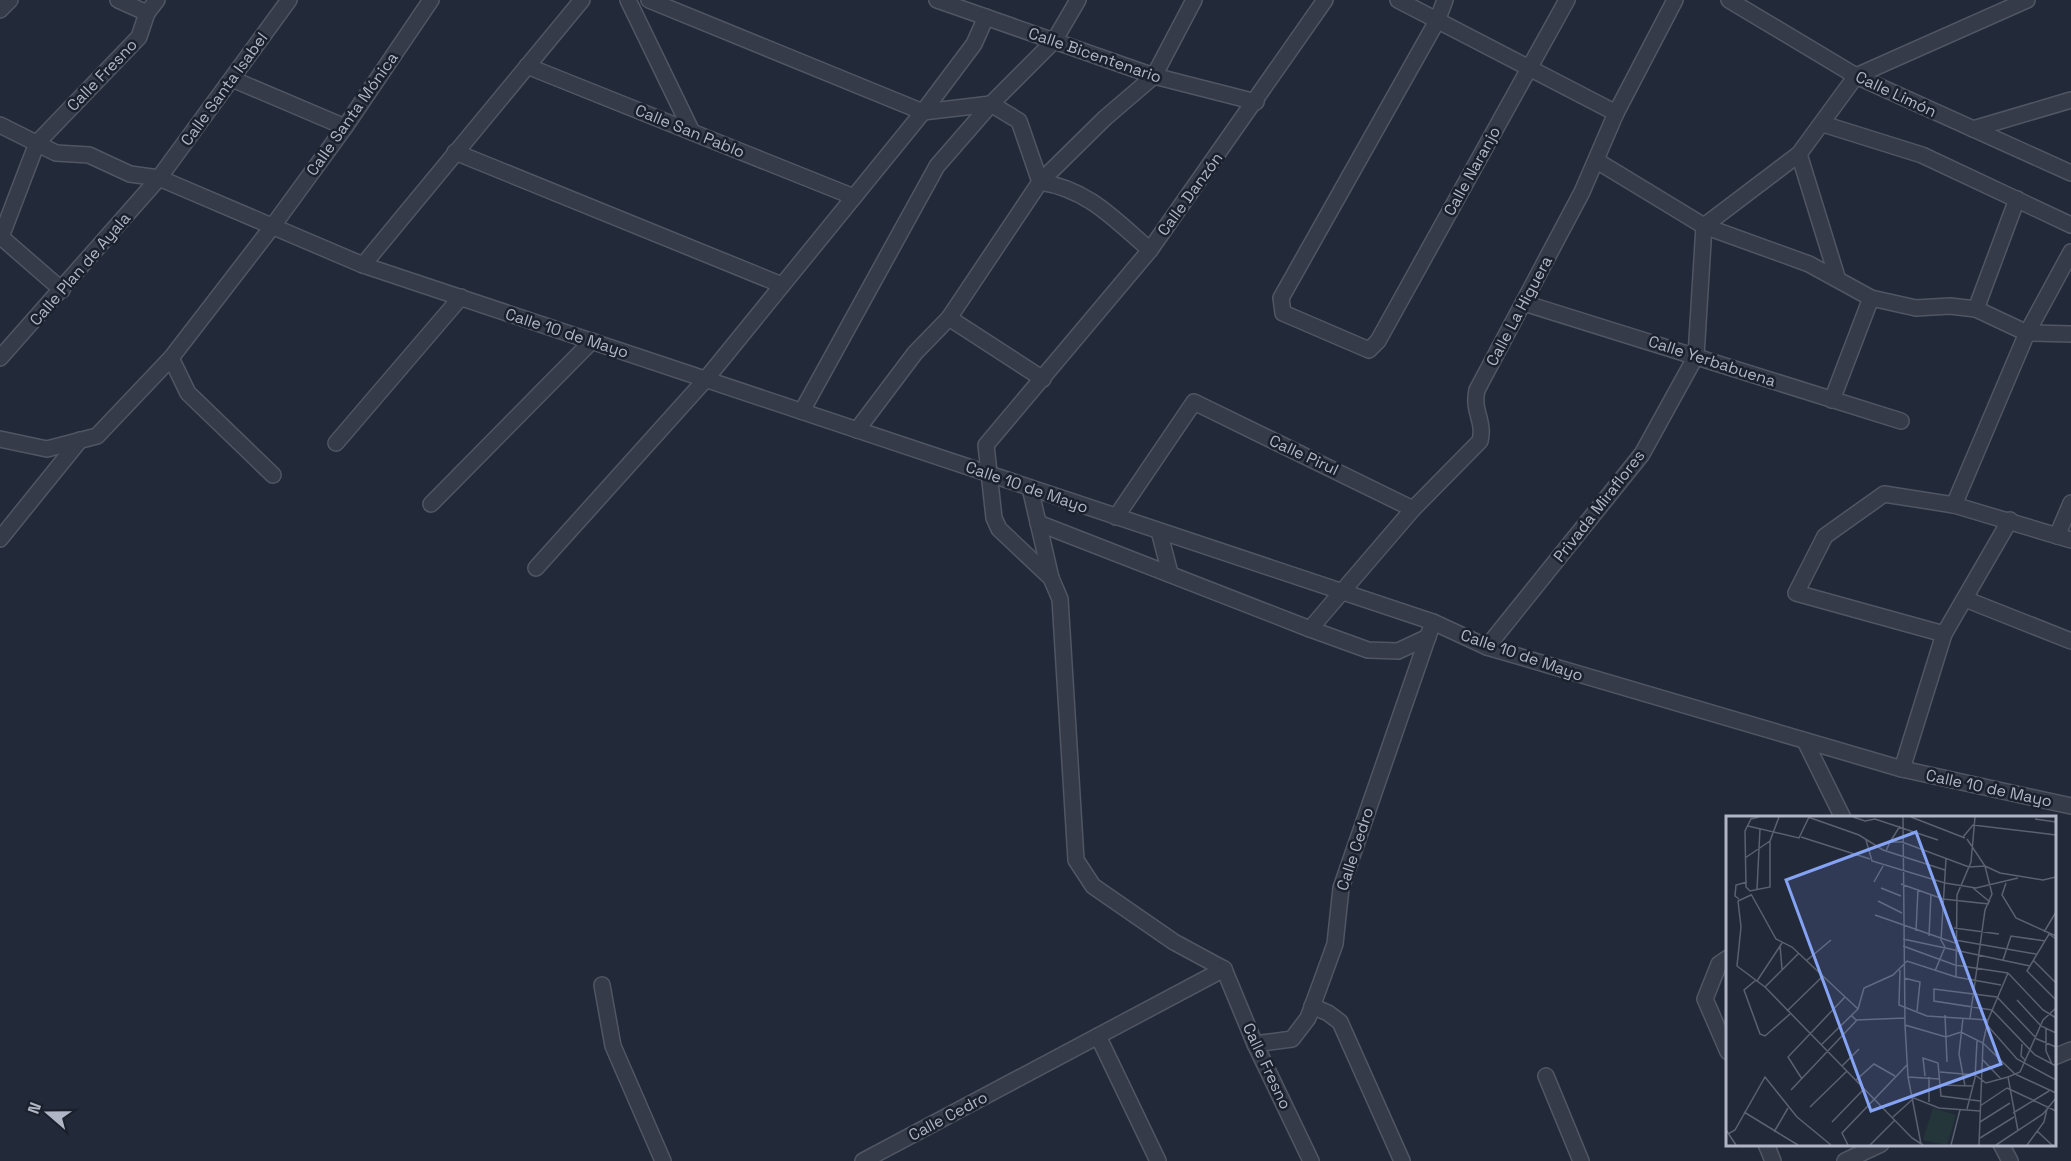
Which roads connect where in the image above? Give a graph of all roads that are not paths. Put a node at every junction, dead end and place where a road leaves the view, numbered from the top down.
1 (10, 0) edge
2 (118, 0) edge
3 (157, 0) edge
4 (290, 0) edge
5 (431, 0) edge
6 (582, 0) edge
7 (628, 0) edge
8 (650, 0) edge
9 (937, 0) edge
10 (1078, 0) edge
11 (1194, 0) edge
12 (1325, 0) edge
13 (1398, 0) edge
14 (1445, 0) edge
15 (1567, 0) edge
16 (1675, 0) edge
17 (1729, 0) edge
18 (2027, 0) edge
19 (962, 4) edge
20 (0, 10) edge
21 (147, 13) junction
22 (986, 17) junction
23 (1437, 21) junction
24 (1054, 41) junction
25 (527, 66) junction
26 (1529, 67) junction
27 (1154, 76) junction
28 (1856, 76) junction
29 (232, 79) junction
30 (2071, 100) edge
31 (1256, 102) junction
32 (991, 104) junction
33 (923, 112) junction
34 (1616, 113) junction
35 (1823, 123) junction
36 (0, 125) edge
37 (345, 127) junction
38 (1973, 129) junction
39 (692, 132) junction
40 (37, 143) junction
41 (455, 152) junction
42 (1799, 154) junction
43 (1597, 161) junction
44 (2071, 173) edge
45 (159, 178) junction
46 (1040, 182) junction
47 (854, 197) junction
48 (2017, 199) junction
49 (2071, 225) edge
50 (1704, 226) junction
51 (272, 227) junction
52 (0, 237) edge
53 (1150, 250) junction
54 (2071, 252) edge
55 (363, 265) junction
56 (1837, 277) junction
57 (782, 285) junction
58 (62, 290) junction
59 (461, 297) junction
60 (1871, 298) junction
61 (1524, 303) junction
62 (1976, 309) junction
63 (949, 318) junction
64 (2027, 333) junction
65 (2071, 334) edge
66 (592, 341) junction
67 (1696, 356) junction
68 (0, 358) edge
69 (171, 358) junction
70 (706, 379) junction
71 (1043, 379) junction
72 (1832, 400) junction
73 (802, 411) junction
74 (1901, 421) dead end
75 (857, 430) junction
76 (0, 439) edge
77 (80, 440) junction
78 (336, 443) dead end
79 (987, 474) junction
80 (273, 475) dead end
81 (1030, 488) junction
82 (2071, 503) edge
83 (431, 504) dead end
84 (1954, 505) junction
85 (1413, 509) junction
86 (1116, 517) junction
87 (2010, 520) junction
88 (1038, 523) junction
89 (1159, 531) junction
90 (2064, 538) edge
91 (0, 539) edge
92 (536, 568) dead end
93 (1170, 573) junction
94 (1051, 578) junction
95 (1342, 592) junction
96 (1965, 599) junction
97 (1310, 629) junction
98 (1430, 630) junction
99 (1944, 634) junction
100 (2071, 641) edge
101 (1487, 647) junction
102 (1805, 741) junction
103 (1902, 769) junction
104 (2071, 806) edge
105 (1842, 816) edge
106 (1726, 959) edge
107 (1224, 969) junction
108 (602, 985) dead end
109 (1312, 1006) junction
110 (1098, 1036) junction
111 (1255, 1044) junction
112 (1726, 1047) edge
113 (2071, 1050) edge
114 (2056, 1057) edge
115 (1546, 1076) dead end
116 (1767, 1146) edge
117 (2002, 1146) edge
118 (1878, 1151) edge
119 (868, 1160) edge
120 (663, 1161) edge
121 (1158, 1161) edge
122 (1311, 1161) edge
123 (1402, 1161) edge
124 (1581, 1161) edge
125 (1773, 1161) edge
126 (1845, 1161) edge
127 (2010, 1161) edge

1 - 20 street
2 - 21 street
3 - 21 street, Calle Fresno
4 - 29 street, Calle Santa Isabel
5 - 37 street, Calle Santa Mónica
6 - 25 street
7 - 39 street
8 - 33 street
9 - 19 street, Calle Bicentenario
10 - 24 street
11 - 27 street
12 - 31 street, Calle Danzón
13 - 23 street
14 - 23 street
15 - 26 street, Calle Naranjo
16 - 34 street, Calle La Higuera
17 - 28 street, Calle Limón
18 - 28 street
19 - 22 street, Calle Bicentenario
21 - 40 street, Calle Fresno
22 - 24 street, Calle Bicentenario
22 - 33 street
23 - 26 street
23 - 26 street, Calle Naranjo
24 - 27 street, Calle Bicentenario
24 - 32 street
25 - 39 street, Calle San Pablo
25 - 41 street
26 - 34 street
27 - 31 street, Calle Bicentenario
27 - 46 street
28 - 35 street
28 - 38 street, Calle Limón
29 - 37 street
29 - 45 street, Calle Santa Isabel
30 - 38 street
31 - 53 street, Calle Danzón
32 - 33 street
32 - 46 street
32 - 73 street
33 - 47 street
34 - 43 street, Calle La Higuera
35 - 42 street
35 - 48 street
36 - 40 street, Calle 10 de Mayo
37 - 51 street, Calle Santa Mónica
38 - 44 street, Calle Limón
39 - 47 street, Calle San Pablo
40 - 45 street, Calle 10 de Mayo
40 - 52 street
41 - 55 street
41 - 57 street
42 - 50 street
42 - 56 street
43 - 50 street
43 - 61 street, Calle La Higuera
45 - 51 street, Calle 10 de Mayo
45 - 58 street, Calle Plan de Ayala
46 - 53 street
46 - 63 street
47 - 57 street
48 - 49 street
48 - 62 street
50 - 56 street
50 - 67 street
51 - 55 street, Calle 10 de Mayo
51 - 69 street, Calle Santa Mónica
52 - 58 street
53 - 71 street, Calle Danzón
54 - 64 street
55 - 59 street, Calle 10 de Mayo
56 - 60 street
57 - 70 street
58 - 68 street, Calle Plan de Ayala
59 - 66 street, Calle 10 de Mayo
59 - 78 street
60 - 62 street
60 - 72 street
61 - 67 street, Calle Yerbabuena
61 - 85 street, Calle La Higuera
62 - 64 street
63 - 71 street
63 - 75 street
64 - 65 street
64 - 84 street
66 - 70 street, Calle 10 de Mayo
66 - 83 street
67 - 72 street, Calle Yerbabuena
67 - 101 street, Privada Miraflores
69 - 77 street, Calle Santa Mónica
69 - 80 street
70 - 73 street, Calle 10 de Mayo
70 - 92 street
71 - 79 street, Calle Danzón
72 - 74 street, Calle Yerbabuena
73 - 75 street, Calle 10 de Mayo
75 - 79 street, Calle 10 de Mayo
76 - 77 street
77 - 91 street
79 - 81 street, Calle 10 de Mayo
79 - 94 street, Calle Danzón
81 - 86 street, Calle 10 de Mayo
81 - 88 street
82 - 90 street
84 - 87 street
84 - 99 street
85 - 86 street, Calle Pirul
85 - 95 street, Calle La Higuera
86 - 89 street, Calle 10 de Mayo
87 - 90 street
87 - 96 street
88 - 93 street
88 - 94 street
89 - 93 street
89 - 95 street, Calle 10 de Mayo
93 - 97 street
94 - 107 street
95 - 97 street, Calle La Higuera
95 - 98 street, Calle 10 de Mayo
96 - 99 street
96 - 100 street
97 - 98 street
98 - 101 street, Calle 10 de Mayo
98 - 109 street, Calle Cedro
99 - 103 street
101 - 102 street, Calle 10 de Mayo
102 - 103 street, Calle 10 de Mayo
102 - 105 street
103 - 104 street, Calle 10 de Mayo
106 - 112 street
107 - 110 street, Calle Cedro
107 - 111 street, Calle Fresno
108 - 120 street
109 - 111 street, Calle Cedro
109 - 123 street
110 - 119 street, Calle Cedro
110 - 121 street
111 - 122 street, Calle Fresno
113 - 114 street
115 - 124 street
116 - 125 street
117 - 127 street
118 - 126 street

